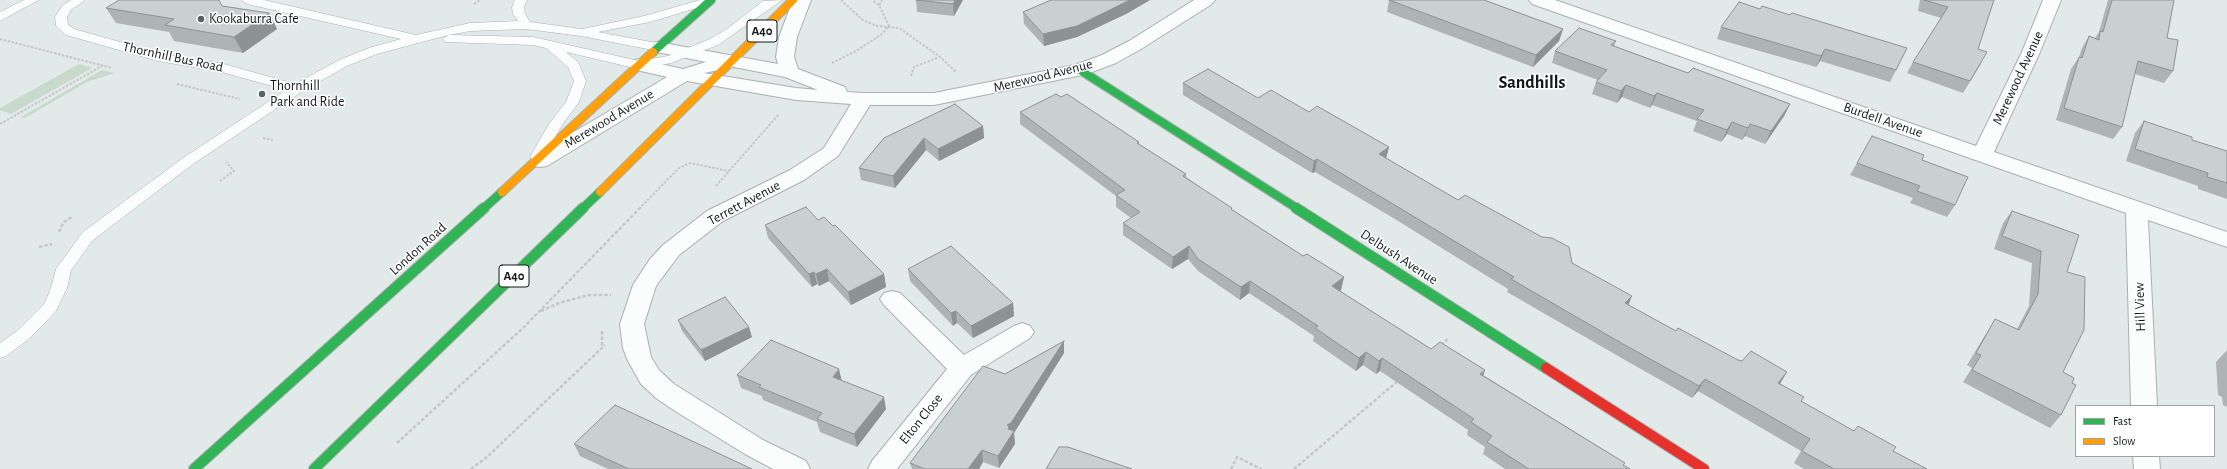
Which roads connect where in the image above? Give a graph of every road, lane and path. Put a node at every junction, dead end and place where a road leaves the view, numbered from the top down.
1 (33, 0) edge
2 (79, 0) edge
3 (247, 0) edge
4 (480, 0) edge
5 (521, 0) edge
6 (776, 0) edge
7 (793, 0) edge
8 (802, 0) edge
9 (840, 0) edge
10 (872, 0) edge
11 (882, 0) edge
12 (1206, 0) edge
13 (1538, 0) edge
14 (2052, 0) edge
15 (710, 1) edge
16 (880, 5) junction
17 (469, 8) dead end
18 (0, 17) edge
19 (526, 25) junction
20 (889, 26) junction
21 (581, 32) junction
22 (416, 40) junction
23 (548, 44) junction
24 (658, 47) junction
25 (690, 53) junction
26 (731, 62) junction
27 (829, 64) dead end
28 (639, 65) junction
29 (102, 66) dead end
30 (1080, 70) junction
31 (790, 72) junction
32 (686, 75) junction
33 (909, 80) dead end
34 (713, 81) junction
35 (296, 89) junction
36 (864, 98) junction
37 (776, 117) dead end
38 (0, 124) edge
39 (1982, 155) junction
40 (532, 165) junction
41 (729, 171) junction
42 (713, 189) dead end
43 (2136, 209) junction
44 (2227, 240) edge
45 (612, 295) dead end
46 (892, 299) dead end
47 (539, 312) junction
48 (1470, 319) junction
49 (632, 324) junction
50 (1022, 332) dead end
51 (1434, 350) edge
52 (0, 352) edge
53 (962, 368) junction
54 (1404, 376) edge
55 (2144, 405) edge
56 (397, 443) dead end
57 (2146, 457) edge
58 (194, 469) edge
59 (314, 469) edge
60 (471, 469) edge
61 (797, 469) edge
62 (881, 469) edge
63 (1231, 469) edge
64 (1262, 469) edge
65 (1294, 469) edge
66 (1704, 469) edge
67 (2146, 469) edge

1 - 18 lane
2 - 35 lane, Thornhill Bus Road
3 - 22 lane
4 - 17 path
5 - 19 lane
6 - 25 lane
7 - 26 main road, A40
8 - 31 street
9 - 20 path
10 - 16 path
11 - 16 path
12 - 30 street, Merewood Avenue
13 - 39 street, Burdell Avenue
14 - 39 street, Merewood Avenue
15 - 21 lane
15 - 24 main road, London Road
16 - 20 path
19 - 21 lane
19 - 22 lane
20 - 27 path
20 - 33 path
21 - 24 lane
22 - 23 lane
22 - 35 lane
23 - 28 lane
23 - 40 lane
24 - 25 street, Merewood Avenue
24 - 28 main road, London Road
25 - 26 street, Merewood Avenue
25 - 28 lane
26 - 31 street, Merewood Avenue
26 - 32 street, Merewood Avenue
26 - 34 main road, A40
28 - 32 street, Merewood Avenue
28 - 40 main road, London Road
29 - 38 path
30 - 36 street, Merewood Avenue
30 - 48 main road, Delbush Avenue
31 - 36 street, Merewood Avenue
32 - 34 street, Merewood Avenue
32 - 40 street, Merewood Avenue
34 - 36 street, Merewood Avenue
34 - 59 main road, A40
35 - 52 lane
36 - 49 street, Terrett Avenue
37 - 41 path
39 - 43 street, Burdell Avenue
40 - 58 main road, London Road
41 - 42 path
41 - 47 path
43 - 44 street, Burdell Avenue
43 - 55 street, Hill View
45 - 47 path
46 - 53 street
47 - 56 path
48 - 51 path
48 - 66 main road, Delbush Avenue
49 - 60 path
49 - 61 street, Terrett Avenue
50 - 53 street, Elton Close
53 - 62 street, Elton Close
54 - 65 path
57 - 67 street
63 - 64 path

